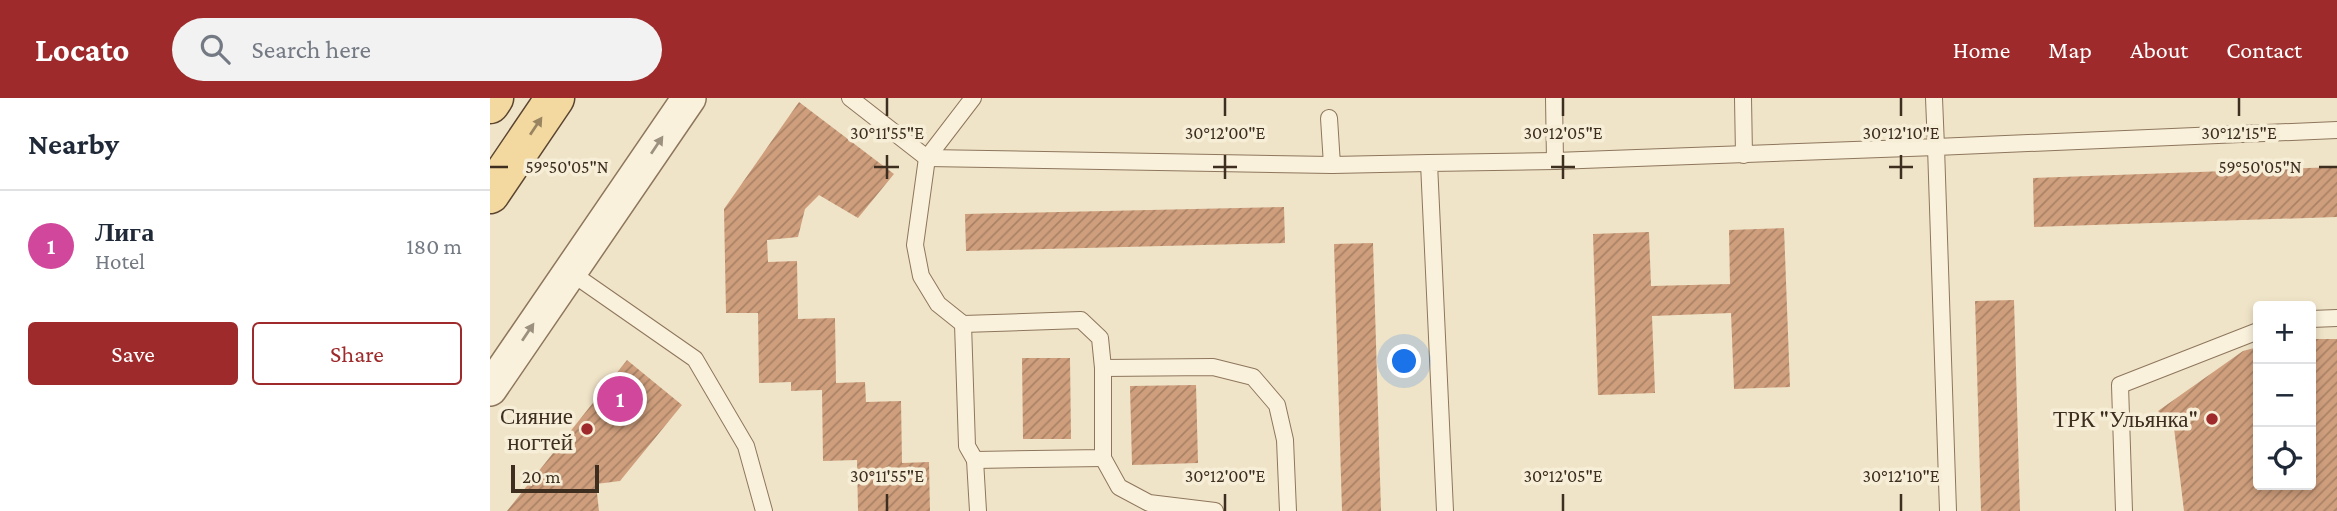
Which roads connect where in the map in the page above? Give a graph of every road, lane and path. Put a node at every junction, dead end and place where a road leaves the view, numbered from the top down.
1 (494, 98) edge
2 (555, 98) edge
3 (689, 98) edge
4 (850, 98) edge
5 (972, 98) edge
6 (1553, 98) edge
7 (1743, 98) edge
8 (1934, 98) edge
9 (490, 104) edge
10 (1329, 118) dead end
11 (2337, 130) edge
12 (1936, 146) junction
13 (1744, 155) junction
14 (927, 158) junction
15 (1555, 161) junction
16 (1429, 163) junction
17 (1332, 165) junction
18 (490, 194) edge
19 (569, 272) junction
20 (2337, 318) edge
21 (2316, 319) edge
22 (963, 324) junction
23 (2253, 333) edge
24 (1103, 368) junction
25 (490, 389) edge
26 (1103, 458) junction
27 (975, 460) junction
28 (764, 511) edge
29 (978, 511) edge
30 (1215, 511) edge
31 (1288, 511) edge
32 (1445, 511) edge
33 (1948, 511) edge
34 (2124, 511) edge

1 - 9 main road
18 -> 2 main road
19 -> 3 street
4 - 14 lane
5 - 14 lane
6 - 15 lane
7 - 13 lane
8 - 12 lane
10 - 17 lane
11 - 12 lane
12 - 13 lane
12 - 33 lane
13 - 15 lane
14 - 17 lane
14 - 22 lane
15 - 16 lane
16 - 17 lane
16 - 32 lane
25 -> 19 street
19 - 28 lane
20 - 21 lane
22 - 24 lane
22 - 27 lane
23 - 34 lane
24 - 26 lane
24 - 31 lane
26 - 27 lane
26 - 30 lane
27 - 29 lane

